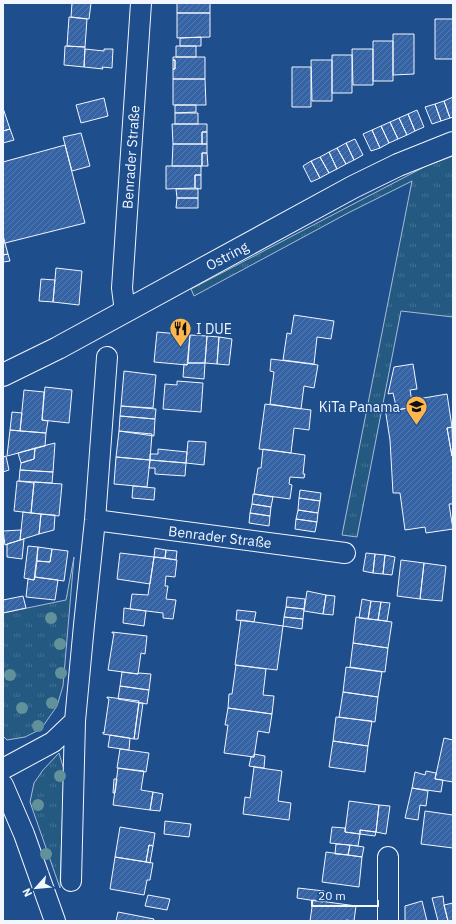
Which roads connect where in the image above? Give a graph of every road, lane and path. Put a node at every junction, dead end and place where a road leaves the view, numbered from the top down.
1 (141, 3) edge
2 (453, 143) edge
3 (125, 312) junction
4 (107, 357) dead end
5 (3, 375) edge
6 (95, 520) junction
7 (345, 553) dead end
8 (75, 721) junction
9 (3, 769) edge
10 (3, 785) edge
11 (388, 857) dead end
12 (71, 882) dead end
13 (55, 921) edge
14 (388, 921) edge

1 - 3 street, Benrader Straße
2 - 3 main road, Ostring
3 - 5 main road, Ostring
4 - 6 street
6 - 7 street, Benrader Straße
6 - 8 street
8 - 9 street
8 - 12 street
10 - 13 street
11 - 14 street

